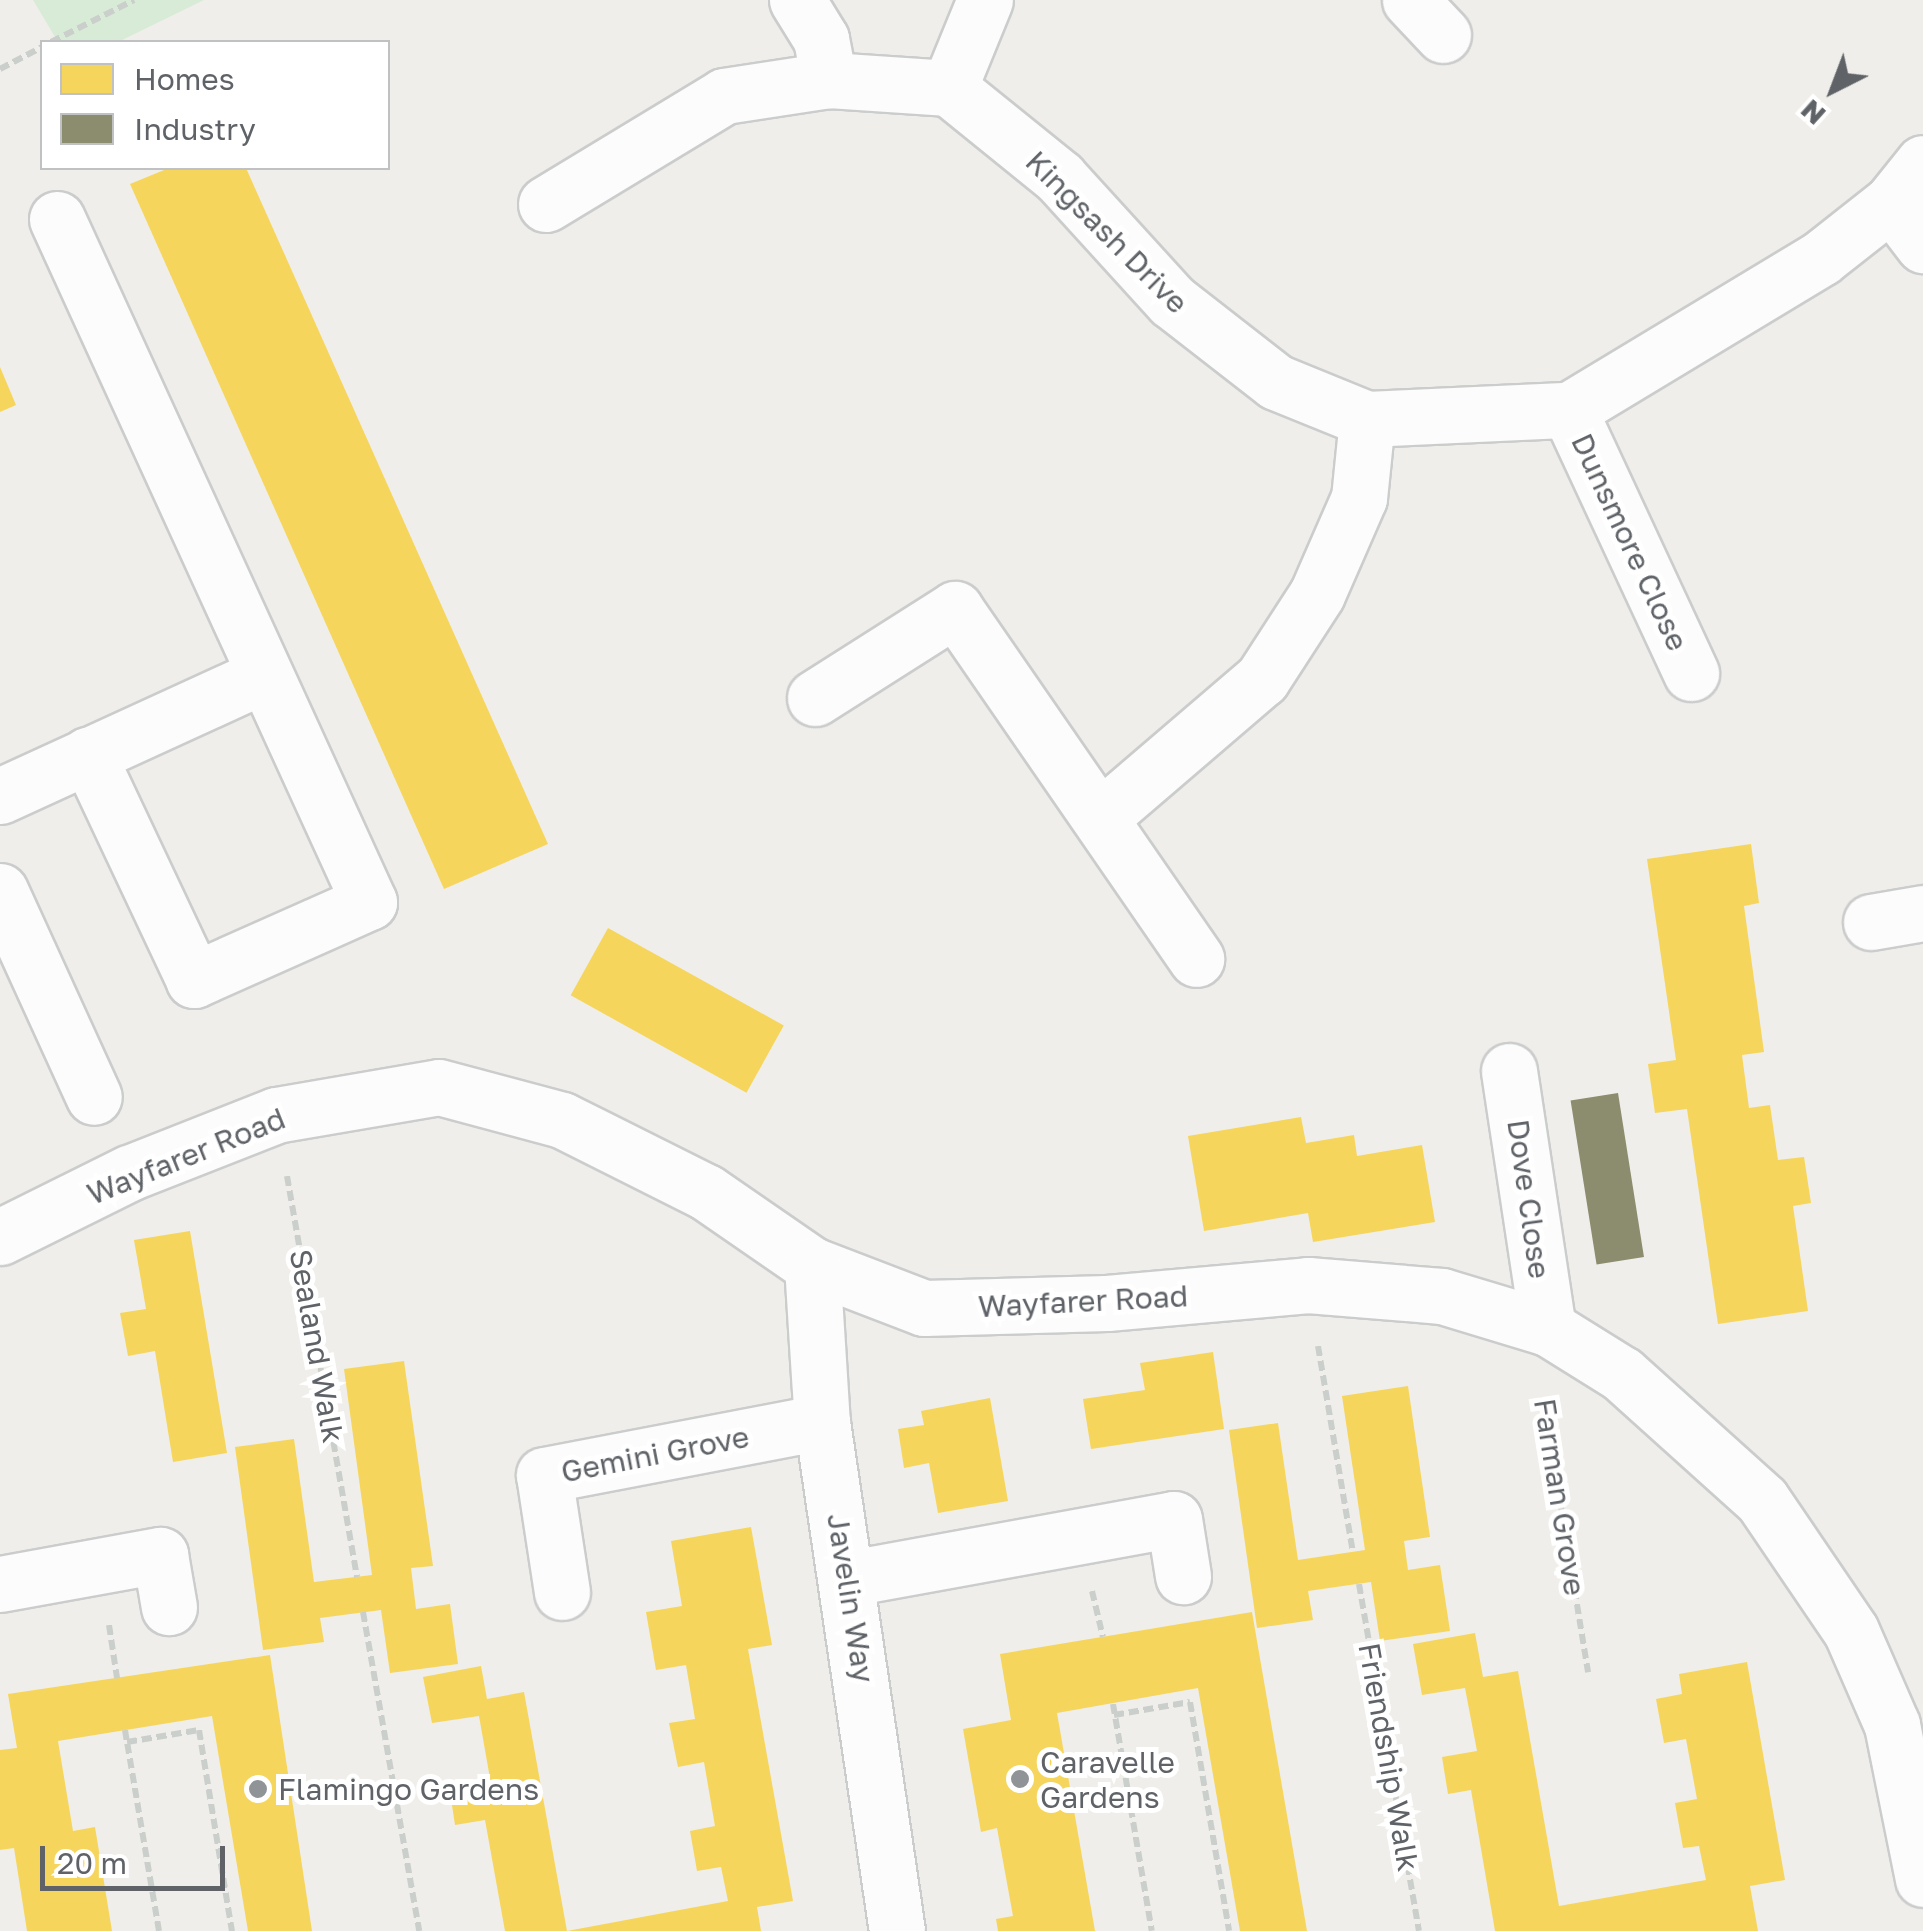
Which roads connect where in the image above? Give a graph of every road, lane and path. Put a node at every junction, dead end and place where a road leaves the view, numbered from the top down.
1 (134, 0) edge
2 (797, 0) edge
3 (984, 0) edge
4 (55, 40) edge
5 (40, 48) edge
6 (0, 69) edge
7 (829, 80) junction
8 (949, 88) junction
9 (546, 204) dead end
10 (1912, 204) edge
11 (57, 218) dead end
12 (1570, 410) junction
13 (1367, 419) junction
14 (1692, 673) dead end
15 (264, 674) junction
16 (814, 698) dead end
17 (88, 756) junction
18 (0, 796) edge
19 (1102, 816) junction
20 (0, 891) edge
21 (1196, 959) dead end
22 (1510, 1071) dead end
23 (94, 1097) dead end
24 (276, 1115) junction
25 (0, 1237) edge
26 (812, 1265) junction
27 (1308, 1285) junction
28 (1540, 1325) junction
29 (822, 1422) junction
30 (1353, 1552) dead end
31 (357, 1576) dead end
32 (1184, 1576) dead end
33 (850, 1578) junction
34 (0, 1584) edge
35 (1359, 1584) dead end
36 (562, 1592) dead end
37 (168, 1607) dead end
38 (363, 1612) dead end
39 (1588, 1672) dead end
40 (1113, 1704) dead end
41 (1114, 1715) junction
42 (125, 1730) dead end
43 (128, 1742) junction
44 (1923, 1879) edge
45 (159, 1931) edge
46 (232, 1931) edge
47 (419, 1931) edge
48 (897, 1931) edge
49 (1152, 1931) edge
50 (1229, 1931) edge
51 (1419, 1931) edge

1 - 4 path
2 - 7 street
3 - 8 street
5 - 6 path
7 - 8 street
7 - 9 street
8 - 13 street, Kingsash Drive
10 - 12 street, Kingsash Drive
11 - 15 street
12 - 13 street, Kingsash Drive
12 - 14 street, Dunsmore Close
13 - 19 street
15 - 17 street
15 - 17 street
16 - 19 street
17 - 18 street
19 - 21 street
20 - 23 street
22 - 28 street, Dove Close
24 - 25 street, Wayfarer Road
24 - 26 street, Wayfarer Road
24 - 31 path, Sealand Walk
26 - 27 street, Wayfarer Road
26 - 29 street, Javelin Way
27 - 28 street, Wayfarer Road
27 - 30 path
28 - 39 path, Farman Grove
28 - 44 street, Wayfarer Road
29 - 33 street, Javelin Way
29 - 36 street, Gemini Grove
32 - 33 street
33 - 48 street, Javelin Way
34 - 37 street
35 - 51 path, Friendship Walk
38 - 47 path
40 - 41 path
41 - 49 path
41 - 50 path
42 - 43 path
43 - 45 path
43 - 46 path

